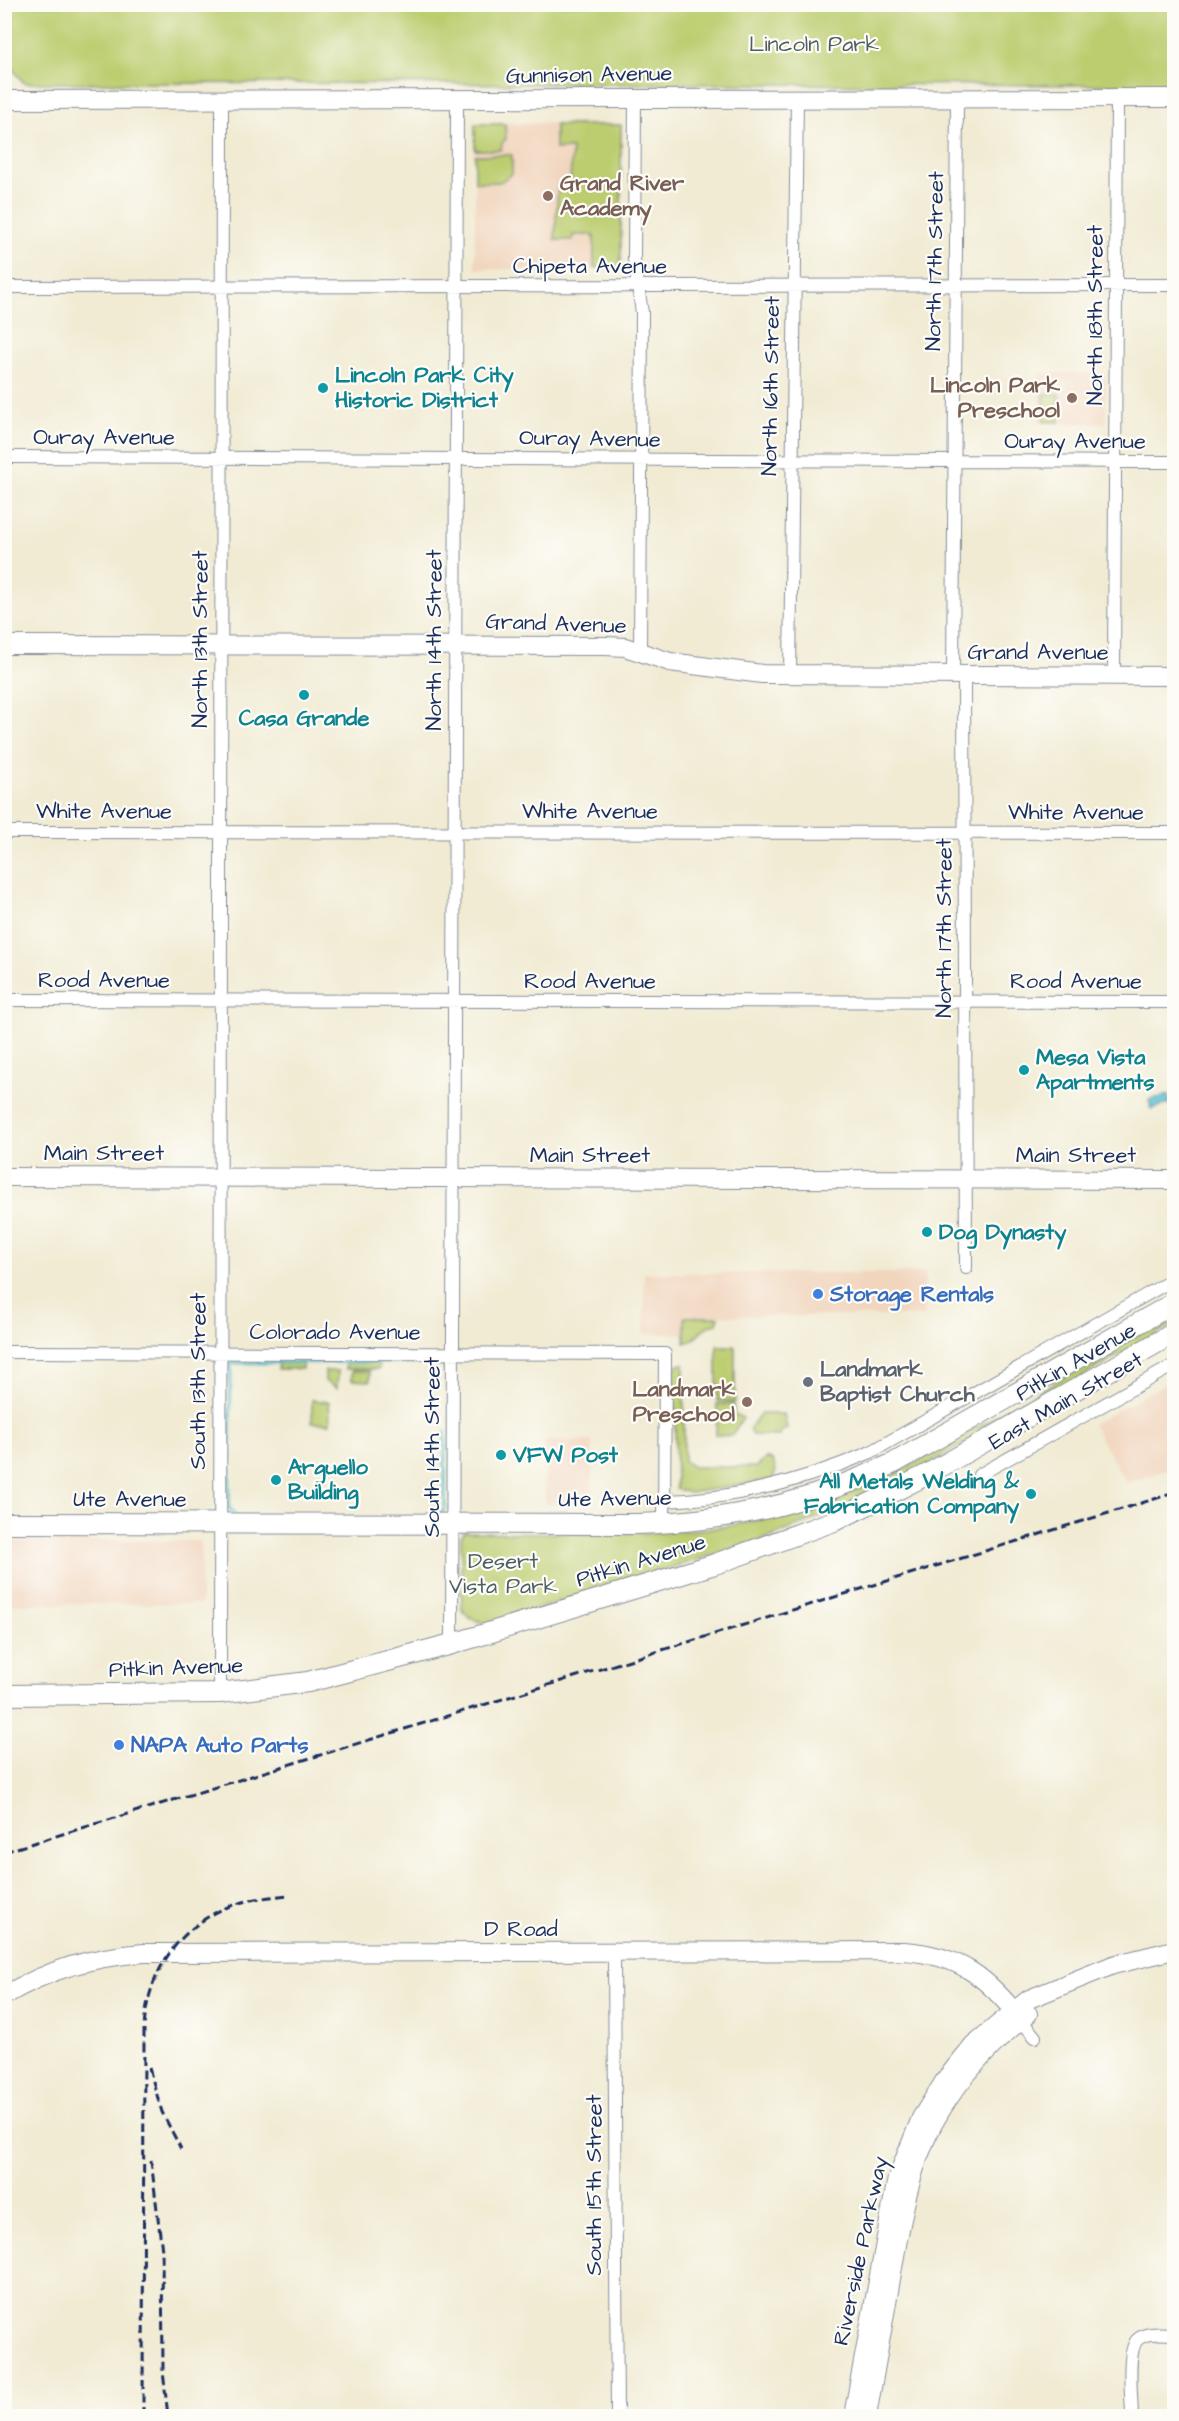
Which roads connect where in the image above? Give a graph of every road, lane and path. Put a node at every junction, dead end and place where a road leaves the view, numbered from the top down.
1 (634, 98) junction
2 (797, 98) junction
3 (957, 98) junction
4 (1117, 98) junction
5 (1174, 98) edge
6 (4, 100) edge
7 (222, 100) junction
8 (457, 101) junction
9 (1174, 285) edge
10 (795, 286) junction
11 (1116, 286) junction
12 (4, 287) edge
13 (222, 287) junction
14 (456, 287) junction
15 (637, 287) junction
16 (955, 287) junction
17 (4, 457) edge
18 (222, 458) junction
19 (455, 458) junction
20 (791, 461) junction
21 (642, 462) junction
22 (954, 462) junction
23 (1115, 462) junction
24 (1174, 462) edge
25 (4, 645) edge
26 (222, 645) junction
27 (455, 645) junction
28 (640, 651) junction
29 (790, 674) junction
30 (959, 676) junction
31 (1114, 676) junction
32 (1174, 676) edge
33 (4, 832) edge
34 (220, 832) junction
35 (454, 832) junction
36 (965, 833) junction
37 (1174, 833) edge
38 (4, 1000) edge
39 (220, 1001) junction
40 (454, 1002) junction
41 (965, 1002) junction
42 (1174, 1002) edge
43 (4, 1177) edge
44 (220, 1177) junction
45 (454, 1178) junction
46 (965, 1179) junction
47 (1169, 1180) edge
48 (966, 1268) dead end
49 (1174, 1279) edge
50 (1174, 1303) edge
51 (1174, 1333) edge
52 (4, 1352) edge
53 (219, 1352) junction
54 (453, 1353) junction
55 (1174, 1365) edge
56 (979, 1475) dead end
57 (665, 1501) junction
58 (4, 1523) edge
59 (219, 1523) junction
60 (453, 1523) junction
61 (664, 1523) junction
62 (452, 1644) junction
63 (220, 1693) junction
64 (4, 1695) edge
65 (1174, 1950) edge
66 (614, 1953) junction
67 (983, 1980) junction
68 (4, 1996) edge
69 (1017, 2015) junction
70 (987, 2031) junction
71 (1035, 2037) dead end
72 (1174, 2334) edge
73 (617, 2416) edge
74 (853, 2416) edge
75 (867, 2416) edge
76 (1132, 2416) edge

1 - 2 street, Gunnison Avenue
1 - 8 street, Gunnison Avenue
1 - 15 street
2 - 3 street, Gunnison Avenue
2 - 10 street, North 16th Street
3 - 4 street, Gunnison Avenue
3 - 16 street, North 17th Street
4 - 5 street, Gunnison Avenue
4 - 11 street, North 18th Street
6 - 7 street, Gunnison Avenue
7 - 8 street, Gunnison Avenue
7 - 13 street, North 13th Street
8 - 14 street, North 14th Street
9 - 11 street, Chipeta Avenue
10 - 15 street, Chipeta Avenue
10 - 16 street, Chipeta Avenue
10 - 20 street, North 16th Street
11 - 16 street, Chipeta Avenue
11 - 23 street, North 18th Street
12 - 13 street, Chipeta Avenue
13 - 14 street, Chipeta Avenue
13 - 18 street, North 13th Street
14 - 15 street, Chipeta Avenue
14 - 19 street, North 14th Street
15 - 21 street
16 - 22 street, North 17th Street
17 - 18 street, Ouray Avenue
18 - 19 street, Ouray Avenue
18 - 26 street, North 13th Street
19 - 21 street, Ouray Avenue
19 - 27 street, North 14th Street
20 - 21 street, Ouray Avenue
20 - 22 street, Ouray Avenue
20 - 29 street, North 16th Street
21 - 28 street
22 - 23 street, Ouray Avenue
22 - 30 street, North 17th Street
23 - 24 street, Ouray Avenue
23 - 31 street, North 18th Street
25 - 26 street, Grand Avenue
26 - 27 street, Grand Avenue
26 - 34 street, North 13th Street
27 - 28 street, Grand Avenue
27 - 35 street, North 14th Street
28 - 29 street, Grand Avenue
29 - 30 street, Grand Avenue
30 - 31 street, Grand Avenue
30 - 36 street, North 17th Street
31 - 32 street, Grand Avenue
33 - 34 street, White Avenue
34 - 35 street, White Avenue
34 - 39 street, North 13th Street
35 - 36 street, White Avenue
35 - 40 street, North 14th Street
36 - 37 street, White Avenue
36 - 41 street, North 17th Street
38 - 39 street, Rood Avenue
39 - 40 street, Rood Avenue
39 - 44 street, North 13th Street
40 - 41 street, Rood Avenue
40 - 45 street, North 14th Street
41 - 42 street, Rood Avenue
41 - 46 street, North 17th Street
43 - 44 street, Main Street
44 - 45 street, Main Street
44 - 53 street, South 13th Street
45 - 46 street, Main Street
45 - 54 street, South 14th Street
46 - 47 street, Main Street
46 - 48 street, North 17th Street
49 - 57 street
50 - 61 main road, Ute Avenue
51 - 62 main road, Pitkin Avenue
52 - 53 street, Colorado Avenue
53 - 54 street, Colorado Avenue
53 - 59 street, South 13th Street
54 - 57 street, Colorado Avenue
54 - 60 street, South 14th Street
55 - 56 street, East Main Street
57 - 61 street
58 - 59 main road, Ute Avenue
59 - 60 main road, Ute Avenue
59 - 63 street, South 13th Street
60 - 61 main road, Ute Avenue
60 - 62 street, South 14th Street
62 - 63 main road, Pitkin Avenue
63 - 64 main road, Pitkin Avenue
65 - 69 street, Riverside Parkway
66 - 67 street, D Road
66 - 68 street, D Road
66 - 73 street, South 15th Street
67 - 69 street, D Road
67 - 70 street
69 - 70 street, Riverside Parkway
69 - 71 street
69 - 75 street, Riverside Parkway
70 - 74 street, Riverside Parkway
72 - 76 street

